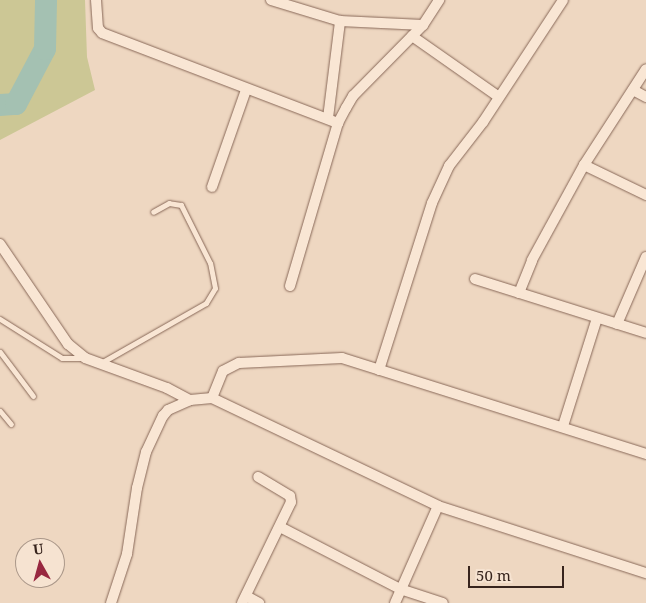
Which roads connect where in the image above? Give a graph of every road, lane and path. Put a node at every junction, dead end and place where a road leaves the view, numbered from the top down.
1 (96, 0) edge
2 (271, 0) edge
3 (438, 0) edge
4 (563, 0) edge
5 (340, 21) junction
6 (423, 25) junction
7 (412, 36) junction
8 (646, 69) edge
9 (246, 90) junction
10 (633, 90) junction
11 (499, 97) junction
12 (646, 97) edge
13 (328, 118) junction
14 (338, 123) junction
15 (584, 165) junction
16 (212, 187) dead end
17 (646, 195) edge
18 (153, 212) dead end
19 (0, 244) edge
20 (646, 257) edge
21 (476, 279) dead end
22 (290, 286) dead end
23 (519, 293) junction
24 (597, 318) junction
25 (0, 319) edge
26 (617, 324) junction
27 (646, 333) edge
28 (0, 352) edge
29 (85, 358) junction
30 (99, 364) junction
31 (379, 370) junction
32 (33, 396) dead end
33 (212, 398) junction
34 (190, 400) junction
35 (0, 411) edge
36 (11, 424) dead end
37 (563, 426) junction
38 (646, 454) edge
39 (258, 477) dead end
40 (438, 506) junction
41 (280, 527) junction
42 (646, 573) edge
43 (400, 588) junction
44 (244, 600) edge
45 (112, 603) edge
46 (259, 603) edge
47 (395, 603) edge
48 (443, 603) edge

1 - 9 street
2 - 5 street
3 - 6 street
4 - 11 street
5 - 6 street
5 - 13 street
6 - 7 street
7 - 11 street
7 - 14 street
8 - 10 street
9 - 13 street
9 - 16 street
10 - 12 street
10 - 15 street
11 - 31 street
13 - 14 street
14 - 22 street
15 - 17 street
15 - 23 street
18 - 30 lane
19 - 29 street
20 - 26 street
21 - 23 street
23 - 24 street
24 - 26 street
24 - 37 street
25 - 29 lane
26 - 27 street
28 - 32 lane
29 - 30 street
30 - 34 street
31 - 33 street
31 - 37 street
33 - 34 street
33 - 40 street
34 - 45 street
35 - 36 lane
37 - 38 street
39 - 41 street
40 - 42 street
40 - 43 street
41 - 43 street
41 - 44 street
43 - 47 street
43 - 48 street
44 - 46 street

